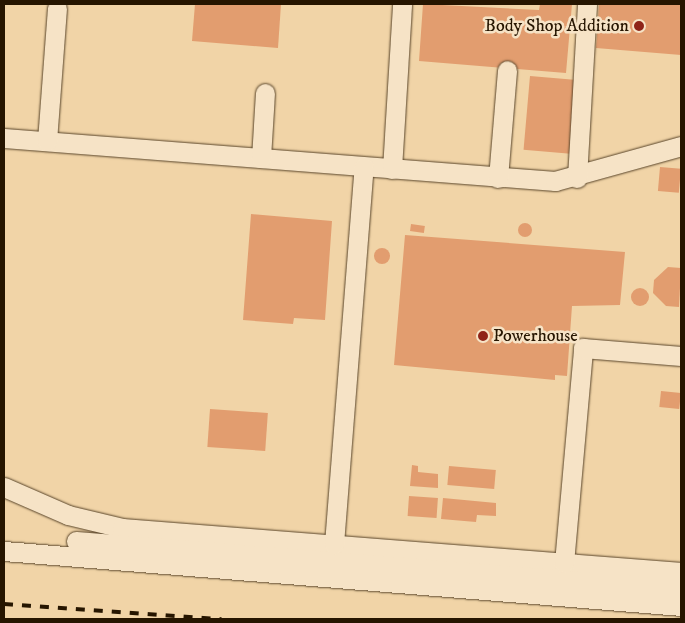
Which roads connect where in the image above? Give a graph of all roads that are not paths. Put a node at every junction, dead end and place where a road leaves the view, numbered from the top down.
1 (402, 4) edge
2 (587, 4) edge
3 (58, 8) dead end
4 (507, 70) dead end
5 (265, 93) dead end
6 (4, 138) edge
7 (47, 141) junction
8 (681, 146) edge
9 (261, 158) junction
10 (364, 167) junction
11 (392, 169) junction
12 (498, 178) junction
13 (577, 178) junction
14 (681, 356) edge
15 (4, 487) edge
16 (76, 541) dead end
17 (334, 544) junction
18 (4, 551) edge
19 (564, 563) junction
20 (681, 572) edge
21 (681, 588) edge
22 (681, 606) edge

1 - 11 lane
2 - 13 lane
3 - 7 lane
4 - 12 lane
5 - 9 lane
6 - 7 lane
7 - 9 lane
8 - 13 lane
9 - 10 lane
10 - 11 lane
10 - 17 lane
11 - 12 lane
12 - 13 lane
14 - 19 lane
15 - 17 lane
16 - 21 lane
17 - 19 lane
18 - 22 lane
19 - 20 lane

